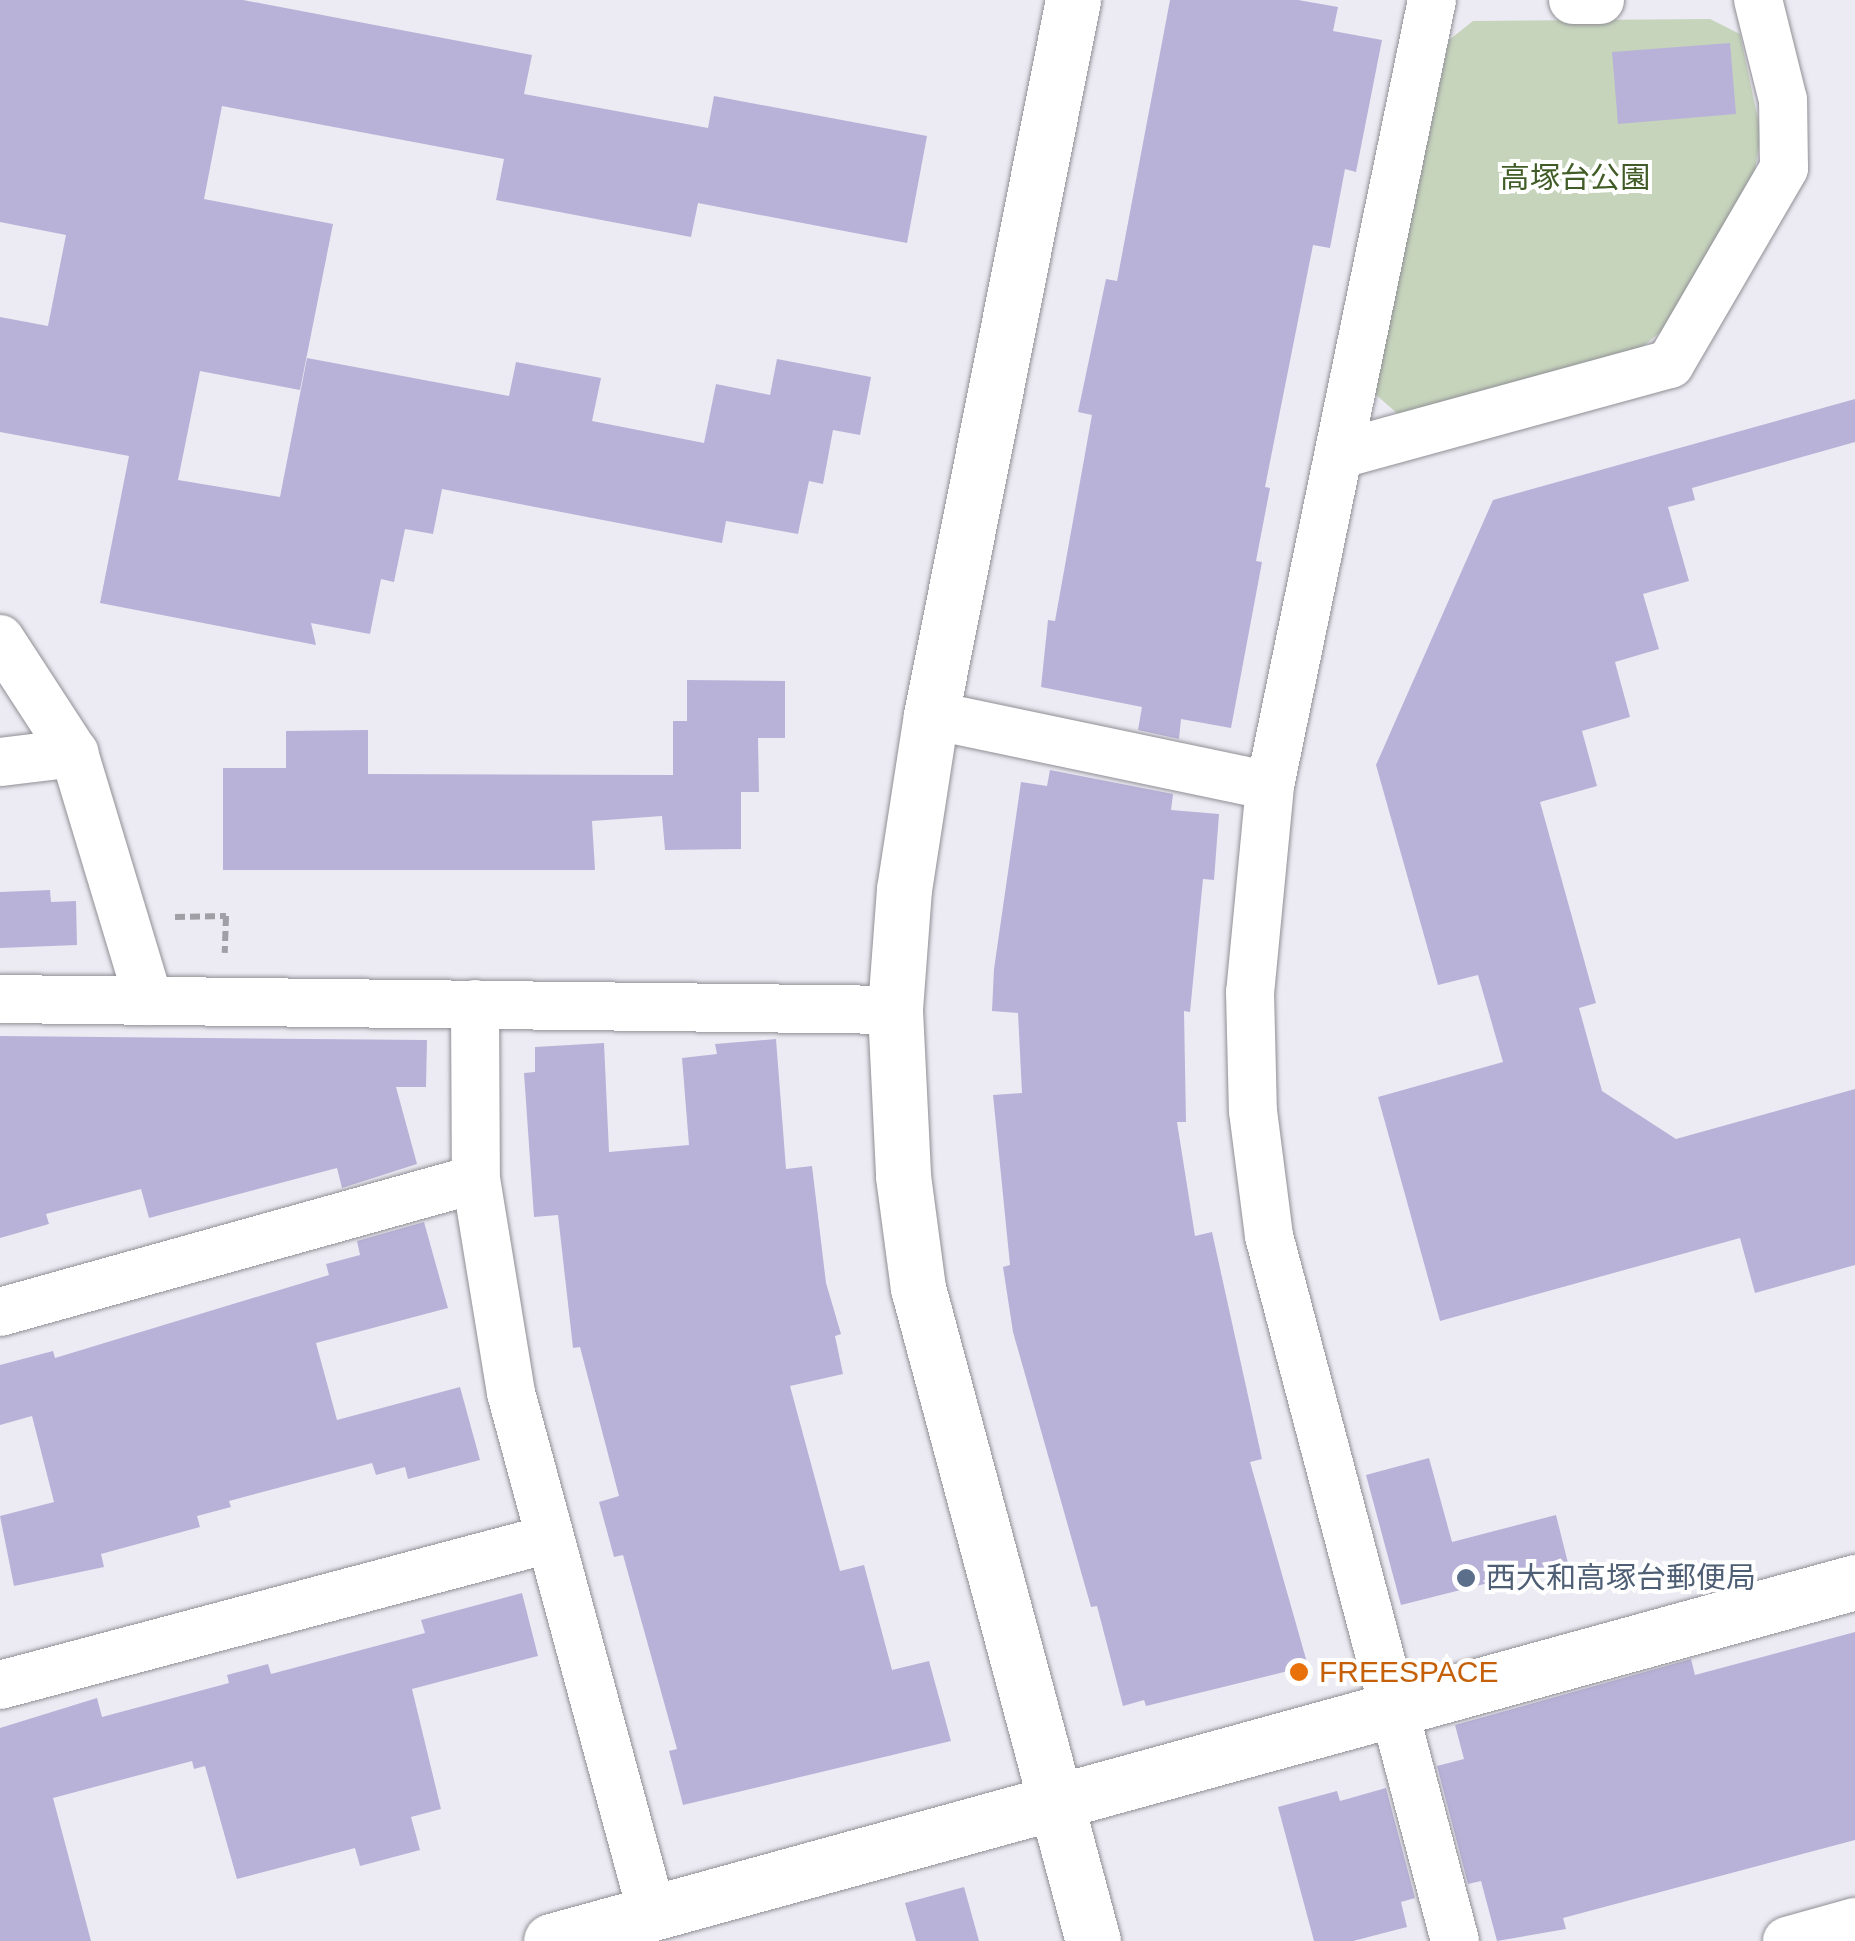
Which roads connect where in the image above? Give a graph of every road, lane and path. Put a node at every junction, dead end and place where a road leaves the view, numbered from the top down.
1 (1073, 0) edge
2 (1432, 0) edge
3 (1572, 0) edge
4 (1600, 0) edge
5 (1758, 0) edge
6 (1341, 454) junction
7 (0, 639) edge
8 (931, 715) junction
9 (74, 754) junction
10 (0, 762) edge
11 (1270, 786) junction
12 (163, 917) dead end
13 (226, 954) dead end
14 (0, 999) edge
15 (149, 1001) junction
16 (476, 1004) junction
17 (895, 1010) junction
18 (476, 1179) junction
19 (0, 1312) edge
20 (546, 1540) junction
21 (1855, 1582) edge
22 (0, 1685) edge
23 (1392, 1709) junction
24 (1054, 1802) junction
25 (652, 1913) junction
26 (1855, 1922) edge
27 (551, 1941) edge
28 (1093, 1941) edge
29 (1455, 1941) edge
30 (1787, 1941) edge

1 - 8 street
2 - 6 street
3 - 4 street
5 - 6 street
6 - 11 street
7 - 9 street
8 - 11 street
8 - 17 street
9 - 10 street
9 - 15 street
11 - 23 street
12 - 13 path
14 - 15 street
15 - 16 street
16 - 17 street
16 - 18 street
17 - 24 street
18 - 19 street
18 - 20 street
20 - 22 street
20 - 25 street
21 - 23 street
23 - 24 street
23 - 29 street
24 - 25 street
24 - 28 street
25 - 27 street
26 - 30 street

